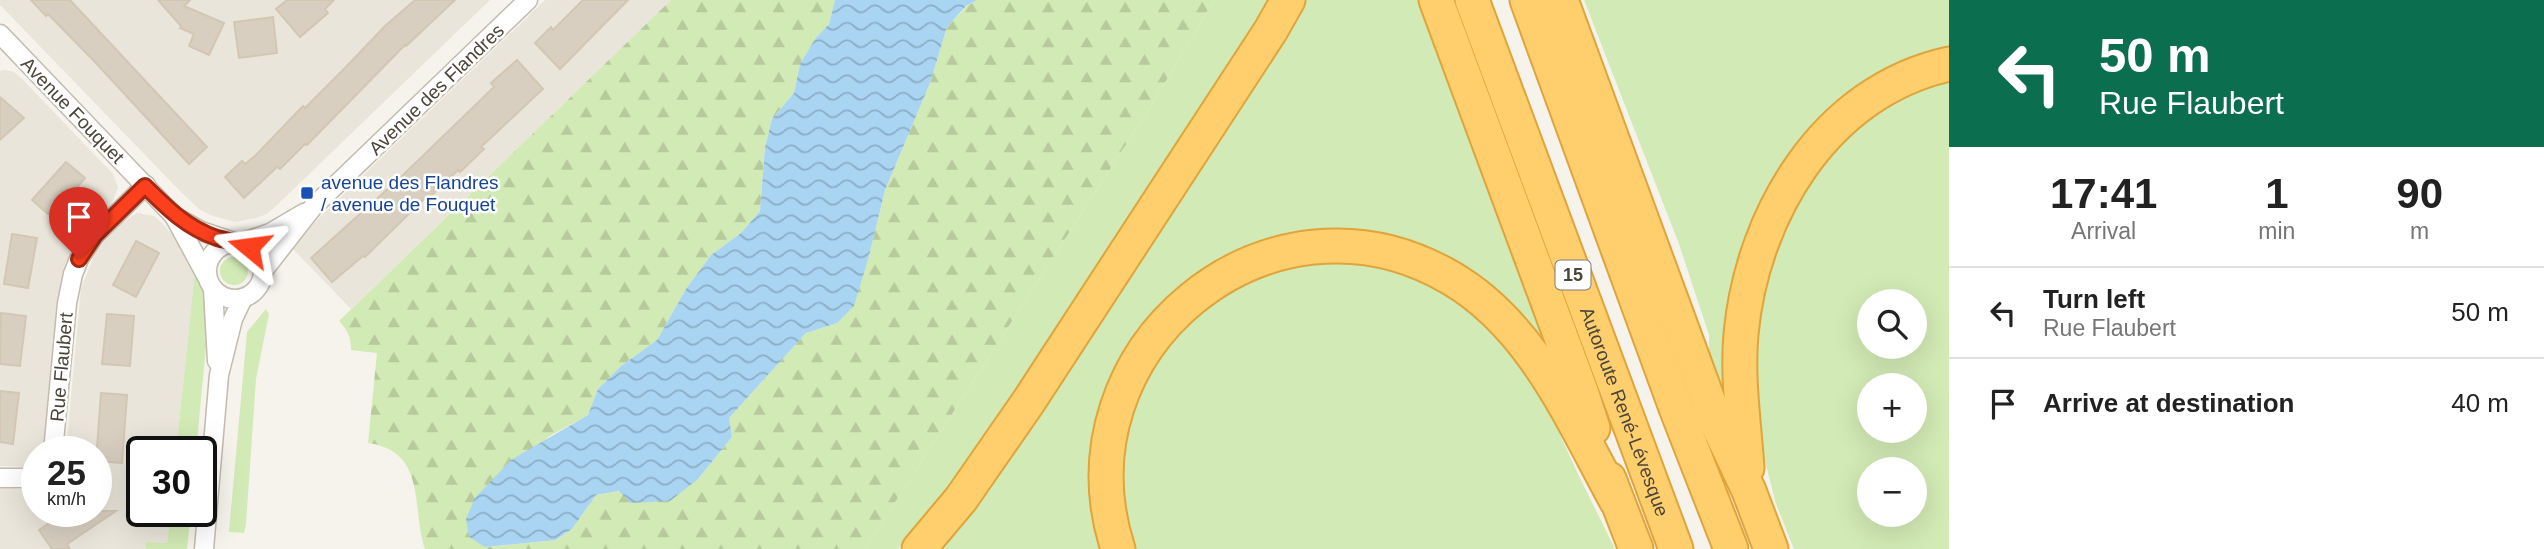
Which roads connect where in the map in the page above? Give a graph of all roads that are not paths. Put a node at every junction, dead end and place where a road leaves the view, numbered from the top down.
1 (528, 0) edge
2 (1288, 0) edge
3 (1436, 0) edge
4 (1472, 0) edge
5 (1527, 0) edge
6 (1561, 0) edge
7 (2, 41) edge
8 (1949, 64) edge
9 (145, 186) junction
10 (313, 207) junction
11 (174, 215) junction
12 (239, 243) junction
13 (263, 271) junction
14 (210, 283) junction
15 (243, 298) junction
16 (219, 375) junction
17 (55, 436) edge
18 (0, 478) edge
19 (21, 478) edge
20 (1749, 491) junction
21 (1616, 500) junction
22 (204, 549) edge
23 (919, 549) edge
24 (1118, 549) edge
25 (1636, 549) edge
26 (1676, 549) edge
27 (1731, 549) edge
28 (1771, 549) edge

1 - 10 street, Avenue des Flandres
2 - 23 highway
3 - 21 highway
4 - 26 highway, Autoroute René-Lévesque / 15
5 - 27 highway
6 - 20 highway
7 - 9 street, Avenue Fouquet
8 - 20 highway
9 - 11 street, Avenue Fouquet
9 - 17 street, Rue Flaubert
10 - 12 street, Avenue des Flandres
10 - 13 street, Avenue des Flandres
11 - 12 street, Avenue Fouquet
11 - 14 street, Avenue Fouquet
12 - 13 street
12 - 14 street
13 - 15 street
14 - 15 street
14 - 16 street, Avenue Fouquet
15 - 16 street, Avenue Fouquet
16 - 22 street, Avenue Fouquet
18 - 19 street
20 - 28 highway
21 - 24 highway
21 - 25 highway

